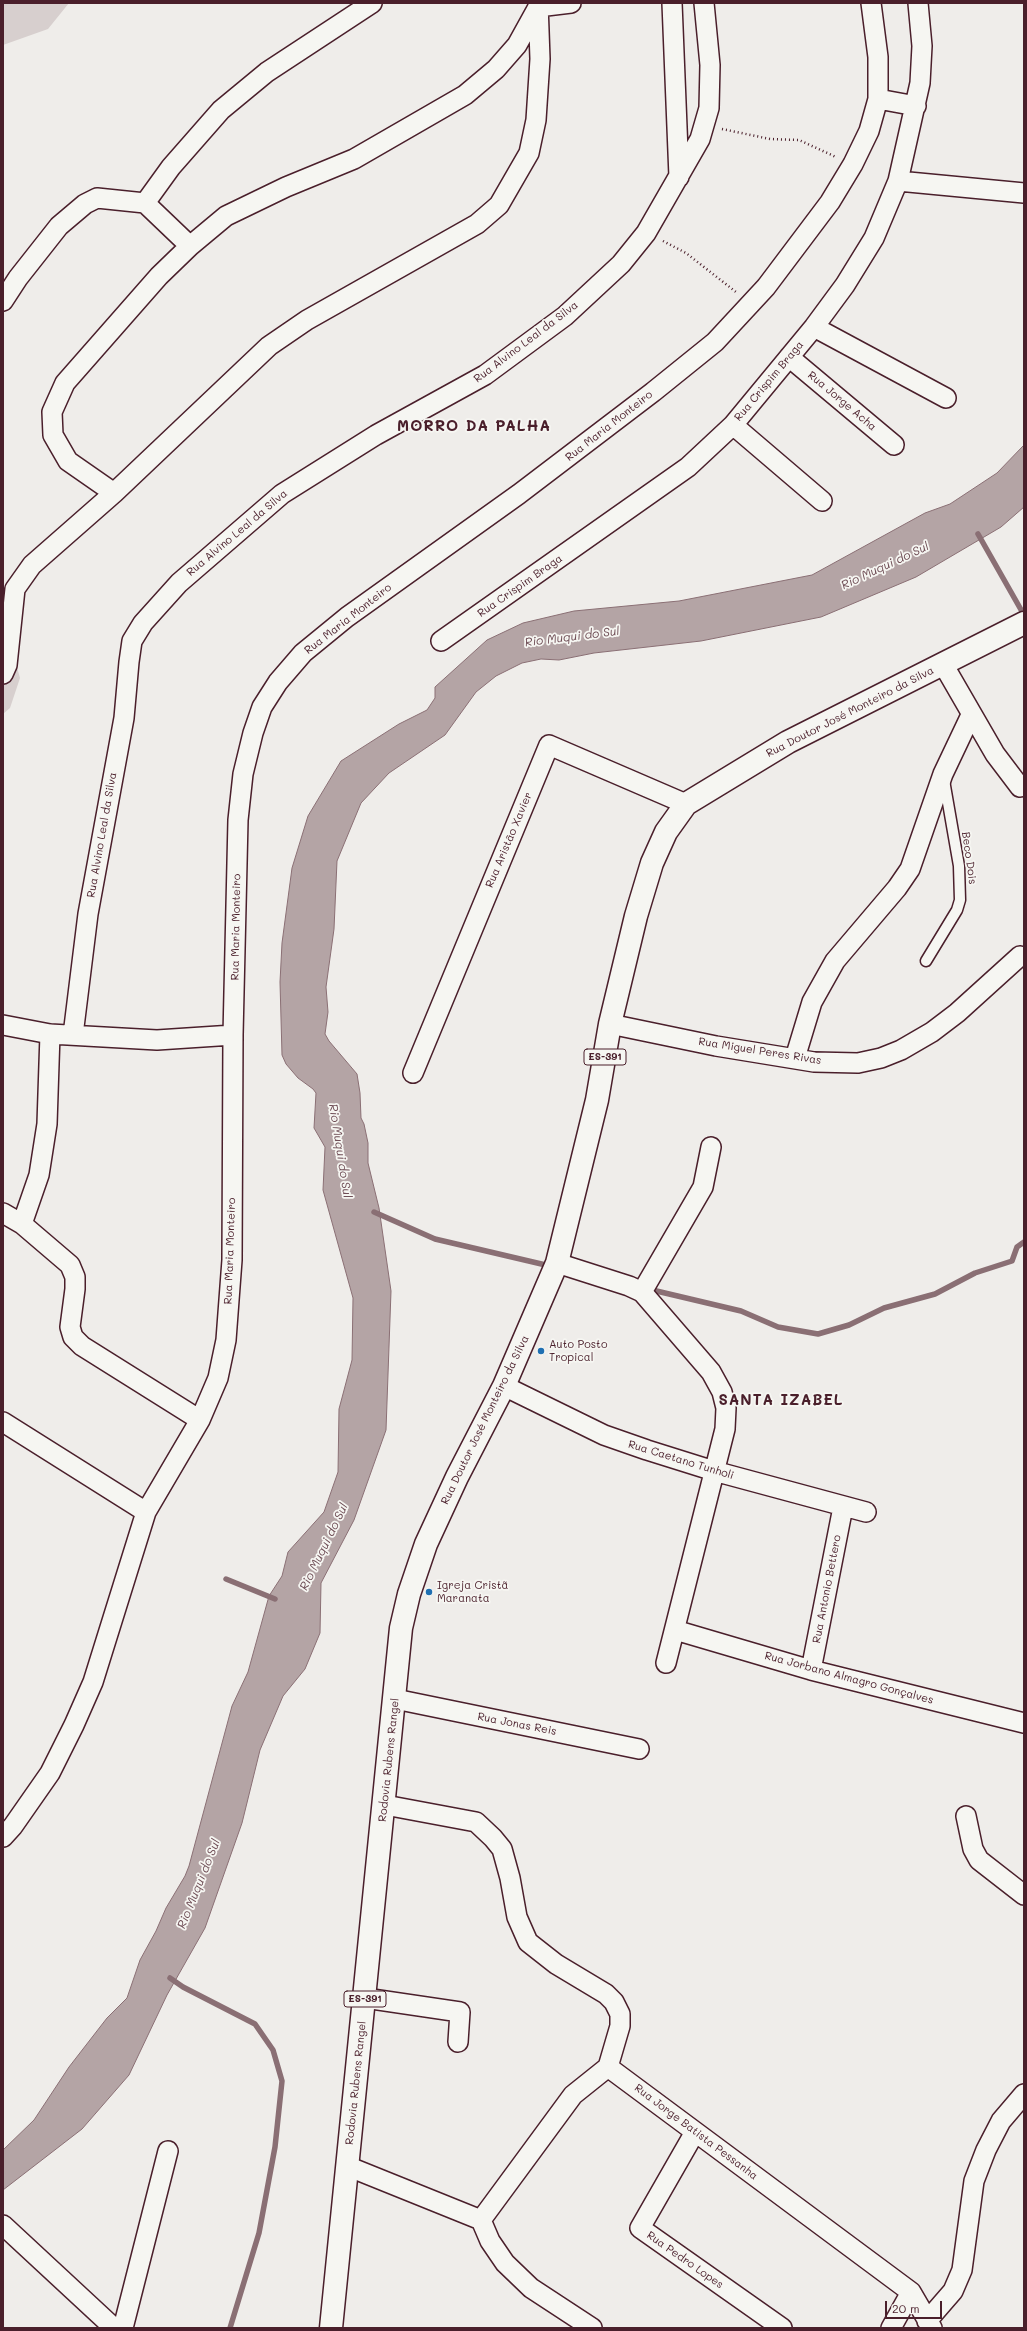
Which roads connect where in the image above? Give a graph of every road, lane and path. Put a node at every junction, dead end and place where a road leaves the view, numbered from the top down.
1 (372, 3) edge
2 (571, 3) edge
3 (672, 3) edge
4 (704, 3) edge
5 (871, 3) edge
6 (918, 3) edge
7 (538, 5) edge
8 (878, 99) junction
9 (916, 106) junction
10 (704, 126) junction
11 (853, 164) junction
12 (679, 178) junction
13 (898, 181) junction
14 (1024, 193) edge
15 (145, 203) junction
16 (646, 233) junction
17 (190, 246) junction
18 (3, 301) edge
19 (751, 303) junction
20 (814, 327) junction
21 (789, 357) junction
22 (946, 398) dead end
23 (733, 425) junction
24 (894, 445) dead end
25 (114, 493) junction
26 (822, 501) dead end
27 (1023, 624) edge
28 (441, 641) dead end
29 (943, 664) junction
30 (3, 674) edge
31 (971, 715) junction
32 (943, 774) junction
33 (1020, 787) dead end
34 (686, 804) junction
35 (1020, 956) dead end
36 (926, 961) dead end
37 (610, 1024) junction
38 (3, 1025) edge
39 (50, 1034) junction
40 (73, 1035) junction
41 (233, 1035) junction
42 (795, 1058) junction
43 (413, 1073) dead end
44 (711, 1147) dead end
45 (3, 1214) edge
46 (22, 1224) junction
47 (557, 1263) junction
48 (642, 1292) junction
49 (504, 1386) junction
50 (200, 1420) junction
51 (3, 1422) edge
52 (714, 1471) junction
53 (843, 1507) junction
54 (146, 1512) junction
55 (866, 1512) dead end
56 (675, 1630) junction
57 (666, 1663) dead end
58 (398, 1670) joint
59 (812, 1670) junction
60 (395, 1699) junction
61 (1024, 1723) edge
62 (639, 1748) dead end
63 (385, 1805) junction
64 (966, 1816) dead end
65 (3, 1837) edge
66 (1024, 1895) edge
67 (365, 1998) junction
68 (458, 2042) dead end
69 (608, 2067) junction
70 (1024, 2094) edge
71 (695, 2132) junction
72 (168, 2151) dead end
73 (347, 2166) junction
74 (481, 2220) junction
75 (3, 2225) edge
76 (911, 2292) junction
77 (930, 2324) edge
78 (114, 2328) edge
79 (123, 2328) edge
80 (331, 2328) edge
81 (592, 2328) edge
82 (782, 2328) edge
83 (891, 2328) edge

1 - 15 street
2 - 7 street
3 - 12 street
4 - 10 street, Rua Alvino Leal da Silva
5 - 8 street, Rua Maria Monteiro
6 - 9 street, Rua Crispim Braga
7 - 17 street
7 - 25 street
8 - 9 street
8 - 11 street, Rua Maria Monteiro
9 - 13 street, Rua Crispim Braga
10 - 11 path
10 - 12 street, Rua Alvino Leal da Silva
11 - 19 street, Rua Maria Monteiro
12 - 16 street, Rua Alvino Leal da Silva
13 - 14 street
13 - 20 street, Rua Crispim Braga
15 - 17 street
15 - 18 street
16 - 19 path
16 - 40 street, Rua Alvino Leal da Silva
17 - 25 street
19 - 41 street, Rua Maria Monteiro
20 - 21 street, Rua Crispim Braga
20 - 22 street
21 - 23 street, Rua Crispim Braga
21 - 24 street, Rua Jorge Acha
23 - 26 street
23 - 28 street, Rua Crispim Braga
25 - 30 street
27 - 29 main road, Rua Doutor José Monteiro da Silva / ES-391
29 - 31 street
29 - 34 main road, Rua Doutor José Monteiro da Silva / ES-391
31 - 32 street
31 - 33 street
32 - 36 lane, Beco Dois
32 - 42 street
34 - 37 main road, Rua Doutor José Monteiro da Silva / ES-391
34 - 43 street, Rua Aristão Xavier
35 - 42 street, Rua Miguel Peres Rivas
37 - 42 street, Rua Miguel Peres Rivas
37 - 47 main road, Rua Doutor José Monteiro da Silva / ES-391
38 - 39 street
39 - 40 street
39 - 46 street
40 - 41 street
41 - 50 street, Rua Maria Monteiro
44 - 48 street
45 - 46 street
46 - 50 street
47 - 48 street
47 - 49 main road, Rua Doutor José Monteiro da Silva / ES-391
48 - 52 street
49 - 52 street, Rua Caetano Tunholi
49 - 58 main road, Rua Doutor José Monteiro da Silva / ES-391
50 - 54 street, Rua Maria Monteiro
51 - 54 street
52 - 53 street, Rua Caetano Tunholi
52 - 56 street
53 - 55 street, Rua Caetano Tunholi
53 - 59 street, Rua Antonio Bettero
54 - 65 street, Rua Maria Monteiro
56 - 57 street
56 - 59 street, Rua Jorbano Almagro Gonçalves
58 - 60 main road, Rodovia Rubens Rangel / ES-391
59 - 61 street, Rua Jorbano Almagro Gonçalves
60 - 62 street, Rua Jonas Reis
60 - 63 main road, Rodovia Rubens Rangel / ES-391
63 - 67 main road, Rodovia Rubens Rangel / ES-391
63 - 69 street
64 - 66 street
67 - 68 street
67 - 73 main road, Rodovia Rubens Rangel / ES-391
69 - 71 street, Rua Jorge Batista Pessanha
69 - 74 street
70 - 77 street
71 - 76 street, Rua Jorge Batista Pessanha
71 - 82 street, Rua Pedro Lopes
72 - 79 street
73 - 74 street
73 - 80 main road, Rodovia Rubens Rangel / ES-391
74 - 81 street
75 - 78 street
76 - 77 street, Rua Jorge Batista Pessanha
76 - 83 street

